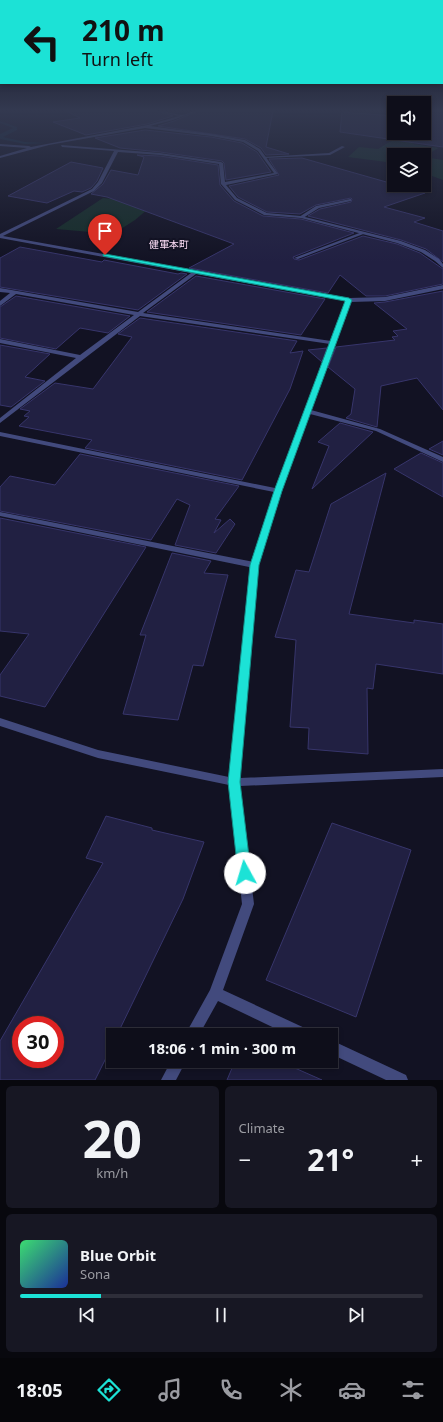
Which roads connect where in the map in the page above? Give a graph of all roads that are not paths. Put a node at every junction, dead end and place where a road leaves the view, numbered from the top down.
1 (111, 161) edge
2 (210, 161) edge
3 (269, 161) edge
4 (223, 184) junction
5 (350, 200) dead end
6 (301, 217) junction
7 (364, 233) junction
8 (0, 237) edge
9 (296, 258) dead end
10 (443, 267) edge
11 (195, 272) junction
12 (443, 287) edge
13 (0, 290) edge
14 (14, 293) junction
15 (349, 300) junction
16 (0, 304) edge
17 (138, 314) junction
18 (0, 341) edge
19 (333, 343) junction
20 (81, 357) junction
21 (308, 411) junction
22 (0, 421) edge
23 (0, 434) edge
24 (443, 460) edge
25 (278, 491) junction
26 (0, 514) edge
27 (254, 565) junction
28 (0, 722) edge
29 (443, 773) edge
30 (234, 782) junction
31 (214, 993) junction
32 (196, 1028) edge
33 (289, 1028) edge
34 (338, 1050) edge
35 (175, 1068) edge
36 (168, 1080) edge
37 (401, 1080) edge

1 - 8 street
2 - 4 street
3 - 4 street
4 - 6 street
5 - 6 street
6 - 7 street
7 - 9 street
7 - 10 street
8 - 11 street
11 - 15 street
11 - 17 street
12 - 15 street
13 - 14 street
14 - 16 street
14 - 17 street
15 - 19 street
17 - 19 street
17 - 20 street
18 - 20 street
19 - 21 street
20 - 22 street
21 - 24 street
21 - 25 street
23 - 25 street
25 - 27 street
26 - 27 street
27 - 30 street
28 - 30 street
29 - 30 street
30 - 31 street
31 - 32 street
31 - 33 street
34 - 37 street
35 - 36 street

